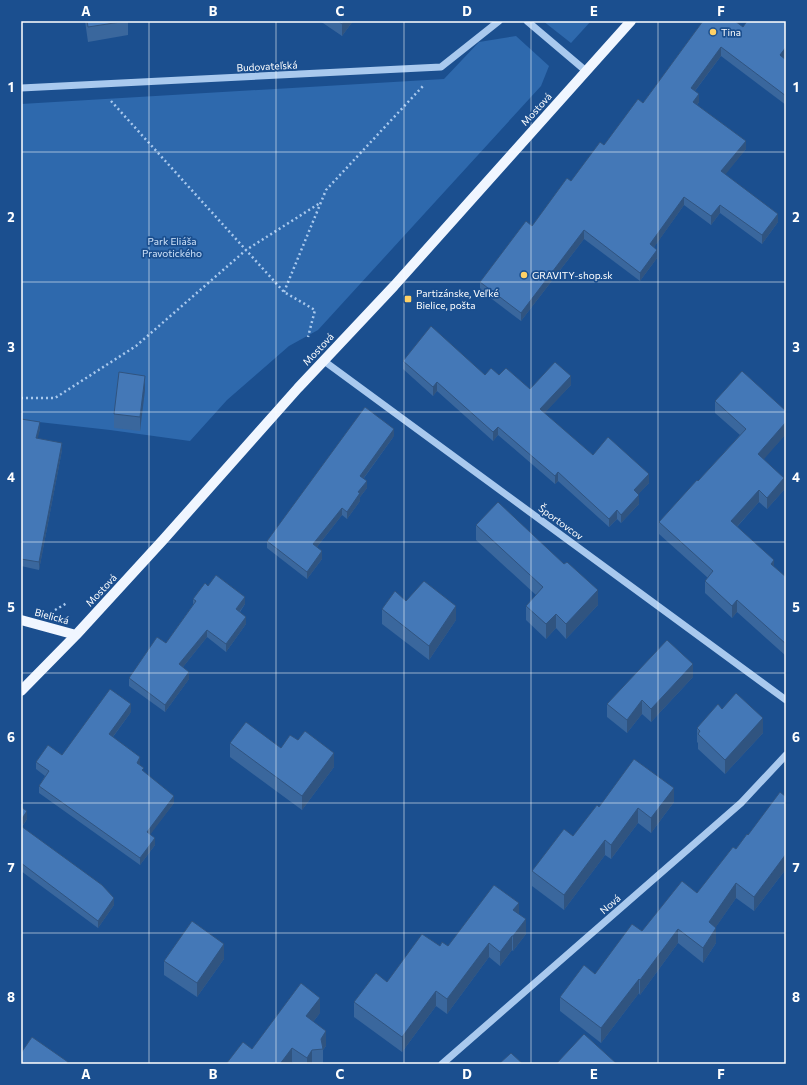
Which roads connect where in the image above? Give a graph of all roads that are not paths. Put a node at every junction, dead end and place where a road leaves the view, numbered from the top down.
1 (498, 21) edge
2 (527, 21) edge
3 (631, 21) edge
4 (586, 71) junction
5 (21, 88) edge
6 (324, 361) junction
7 (21, 620) edge
8 (76, 635) junction
9 (21, 691) edge
10 (786, 700) edge
11 (786, 755) edge
12 (442, 1064) edge

1 - 5 street, Budovateľská
2 - 4 street
3 - 4 main road, Mostová
4 - 6 main road, Mostová
6 - 8 main road, Mostová
6 - 10 street, Športovcov
7 - 8 main road, Bielická
8 - 9 main road, Mostová
11 - 12 street, Nová

